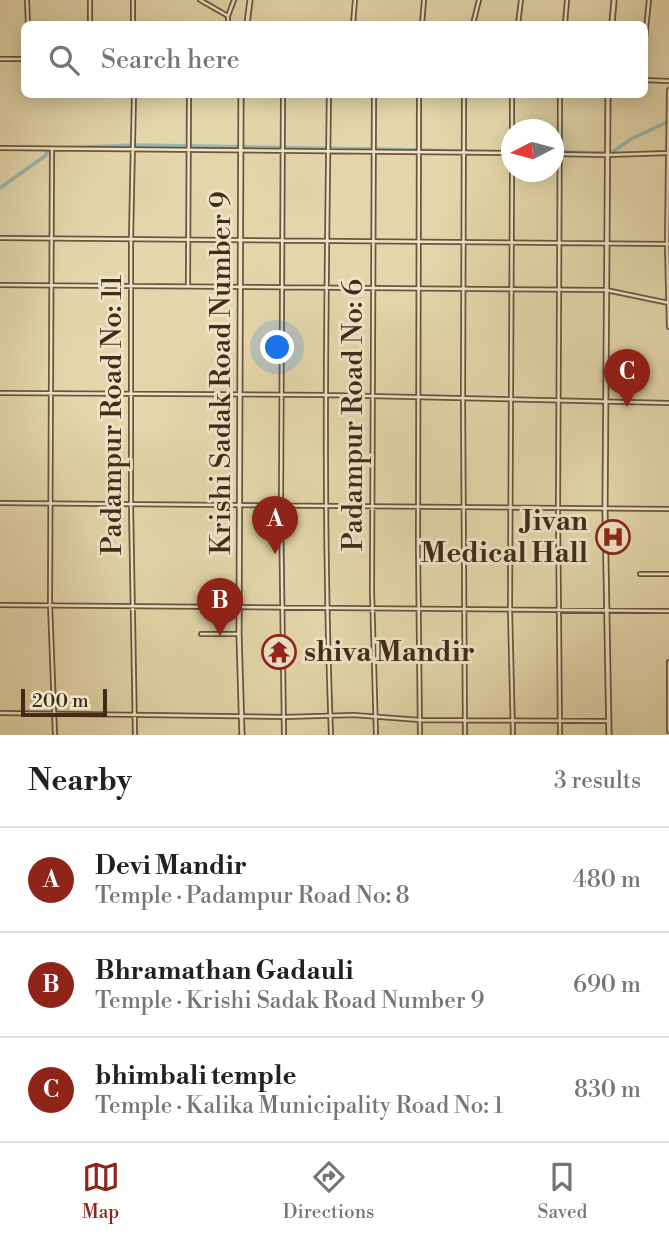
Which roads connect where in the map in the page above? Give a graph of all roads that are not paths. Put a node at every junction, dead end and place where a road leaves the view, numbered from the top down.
1 (27, 0) edge
2 (90, 0) edge
3 (133, 0) edge
4 (200, 0) edge
5 (234, 0) edge
6 (250, 0) edge
7 (355, 0) edge
8 (424, 0) edge
9 (479, 0) edge
10 (521, 0) edge
11 (567, 0) edge
12 (614, 0) edge
13 (649, 0) edge
14 (228, 16) junction
15 (28, 21) edge
16 (90, 21) edge
17 (133, 21) edge
18 (228, 21) edge
19 (247, 21) edge
20 (353, 21) edge
21 (422, 21) edge
22 (475, 21) edge
23 (518, 21) edge
24 (565, 21) edge
25 (612, 21) edge
26 (647, 21) edge
27 (0, 59) edge
28 (21, 59) edge
29 (648, 80) edge
30 (669, 81) edge
31 (669, 90) edge
32 (134, 98) edge
33 (189, 98) edge
34 (241, 98) edge
35 (283, 98) edge
36 (329, 98) edge
37 (374, 98) edge
38 (419, 98) edge
39 (464, 98) edge
40 (512, 98) edge
41 (560, 98) edge
42 (608, 98) edge
43 (512, 119) edge
44 (560, 119) edge
45 (0, 148) edge
46 (52, 149) junction
47 (133, 149) junction
48 (189, 149) junction
49 (240, 151) junction
50 (283, 151) junction
51 (328, 152) junction
52 (374, 152) junction
53 (419, 153) junction
54 (464, 153) junction
55 (501, 153) edge
56 (669, 153) edge
57 (564, 154) edge
58 (607, 155) junction
59 (512, 182) edge
60 (559, 182) edge
61 (0, 237) edge
62 (50, 238) junction
63 (131, 239) junction
64 (188, 239) junction
65 (239, 240) junction
66 (281, 241) junction
67 (372, 241) junction
68 (418, 241) junction
69 (463, 241) junction
70 (327, 242) junction
71 (511, 243) junction
72 (559, 243) junction
73 (668, 244) edge
74 (607, 245) junction
75 (0, 285) edge
76 (51, 285) junction
77 (131, 286) junction
78 (188, 286) junction
79 (327, 286) junction
80 (239, 287) junction
81 (282, 287) junction
82 (372, 287) junction
83 (417, 288) junction
84 (463, 289) junction
85 (510, 289) junction
86 (558, 290) junction
87 (606, 290) junction
88 (668, 302) edge
89 (669, 327) edge
90 (0, 393) edge
91 (51, 393) junction
92 (131, 394) junction
93 (239, 396) junction
94 (281, 396) junction
95 (326, 396) junction
96 (372, 397) junction
97 (418, 398) junction
98 (463, 399) junction
99 (510, 399) junction
100 (558, 399) junction
101 (605, 402) junction
102 (669, 403) edge
103 (0, 503) edge
104 (50, 503) junction
105 (131, 505) junction
106 (240, 505) junction
107 (281, 505) junction
108 (372, 506) junction
109 (327, 507) junction
110 (418, 507) junction
111 (463, 507) junction
112 (669, 509) edge
113 (510, 510) junction
114 (558, 510) junction
115 (605, 510) junction
116 (640, 574) dead end
117 (669, 574) edge
118 (0, 604) edge
119 (50, 604) junction
120 (132, 605) junction
121 (282, 606) junction
122 (240, 607) junction
123 (327, 607) junction
124 (419, 607) junction
125 (373, 608) junction
126 (464, 609) junction
127 (510, 610) junction
128 (669, 611) edge
129 (559, 612) junction
130 (606, 612) junction
131 (201, 634) dead end
132 (239, 634) junction
133 (669, 663) edge
134 (0, 713) edge
135 (53, 714) junction
136 (134, 715) junction
137 (241, 715) junction
138 (331, 716) junction
139 (376, 716) junction
140 (284, 717) junction
141 (420, 720) junction
142 (465, 720) junction
143 (513, 720) junction
144 (560, 721) junction
145 (609, 722) junction
146 (669, 731) edge
147 (55, 735) edge
148 (135, 735) edge
149 (242, 735) edge
150 (284, 735) edge
151 (331, 735) edge
152 (376, 735) edge
153 (420, 735) edge
154 (465, 735) edge
155 (513, 735) edge
156 (560, 735) edge
157 (609, 735) edge

1 - 15 street
2 - 16 street
3 - 17 street
4 - 14 street
5 - 14 street
6 - 19 street
7 - 20 street
8 - 21 street
9 - 22 street
10 - 23 street
11 - 24 street
12 - 25 street
13 - 26 street
14 - 18 street
27 - 28 street
29 - 30 street
31 - 56 street
32 - 47 street, Padampur Road No: 11
33 - 48 street
34 - 49 street, Krishi Sadak Road Number 9
35 - 50 street
36 - 51 street
37 - 52 street, Padampur Road No: 6
38 - 53 street
39 - 54 street
40 - 43 street
41 - 44 street
42 - 58 street
45 - 46 street
46 - 47 street
46 - 62 street
47 - 48 street
47 - 63 street, Padampur Road No: 11
48 - 49 street
48 - 64 street
49 - 50 street
49 - 65 street, Krishi Sadak Road Number 9
50 - 51 street
50 - 66 street
51 - 52 street
51 - 70 street
52 - 53 street
52 - 67 street, Padampur Road No: 6
53 - 54 street
53 - 68 street
54 - 55 street
54 - 69 street
56 - 58 street
56 - 73 street
57 - 58 street
58 - 74 street
59 - 71 street
60 - 72 street
61 - 62 street
62 - 63 street
62 - 76 street
63 - 64 street
63 - 77 street, Padampur Road No: 11
64 - 65 street
64 - 78 street
65 - 66 street
65 - 80 street, Krishi Sadak Road Number 9
66 - 70 street
66 - 81 street
67 - 68 street
67 - 70 street
67 - 82 street, Padampur Road No: 6
68 - 69 street
68 - 83 street
69 - 71 street
69 - 84 street
70 - 79 street
71 - 72 street
71 - 85 street
72 - 74 street
72 - 86 street
73 - 74 street
73 - 88 street
74 - 87 street
75 - 76 street
76 - 77 street
76 - 91 street
77 - 78 street
77 - 92 street, Padampur Road No: 11
78 - 80 street
79 - 81 street
79 - 82 street
79 - 95 street
80 - 81 street
80 - 93 street, Krishi Sadak Road Number 9
81 - 94 street
82 - 83 street
82 - 96 street, Padampur Road No: 6
83 - 84 street
83 - 97 street
84 - 85 street
84 - 98 street
85 - 86 street
85 - 99 street
86 - 87 street
86 - 100 street
87 - 88 street
87 - 101 street
88 - 89 street
90 - 91 street
91 - 92 street
91 - 104 street
92 - 93 street
92 - 105 street, Padampur Road No: 11
93 - 94 street
93 - 106 street, Krishi Sadak Road Number 9
94 - 95 street
94 - 107 street
95 - 96 street
95 - 109 street
96 - 97 street
96 - 108 street, Padampur Road No: 6
97 - 98 street
97 - 110 street
98 - 99 street
98 - 111 street
99 - 100 street
99 - 113 street
100 - 101 street
100 - 114 street
101 - 102 street
101 - 115 street
103 - 104 street
104 - 105 street
104 - 119 street
105 - 106 street
105 - 120 street, Padampur Road No: 11
106 - 107 street
106 - 122 street, Krishi Sadak Road Number 9
107 - 109 street
107 - 121 street
108 - 109 street
108 - 110 street
108 - 125 street, Padampur Road No: 6
109 - 123 street
110 - 111 street
110 - 124 street
111 - 113 street
111 - 126 street
112 - 115 street
113 - 114 street
113 - 127 street
114 - 115 street
114 - 129 street
115 - 130 street
116 - 117 street
118 - 119 street
119 - 120 street
119 - 135 street
120 - 122 street
120 - 136 street, Padampur Road No: 11
121 - 122 street
121 - 123 street
121 - 140 street
122 - 132 street, Krishi Sadak Road Number 9
123 - 125 street
123 - 138 street
124 - 125 street
124 - 126 street
124 - 141 street
125 - 139 street, Padampur Road No: 6
126 - 127 street
126 - 142 street
127 - 129 street
127 - 143 street
128 - 130 street
129 - 130 street
129 - 144 street
130 - 145 street
131 - 132 street
132 - 137 street, Krishi Sadak Road Number 9
133 - 146 street
134 - 135 street
135 - 136 street
135 - 147 street
136 - 137 street
136 - 148 street, Padampur Road No: 11
137 - 140 street
137 - 149 street, Krishi Sadak Road Number 9
138 - 139 street
138 - 140 street
138 - 151 street
139 - 141 street
139 - 152 street, Padampur Road No: 6
140 - 150 street
141 - 142 street
141 - 153 street
142 - 143 street
142 - 154 street
143 - 144 street
143 - 155 street
144 - 145 street
144 - 156 street
145 - 157 street

